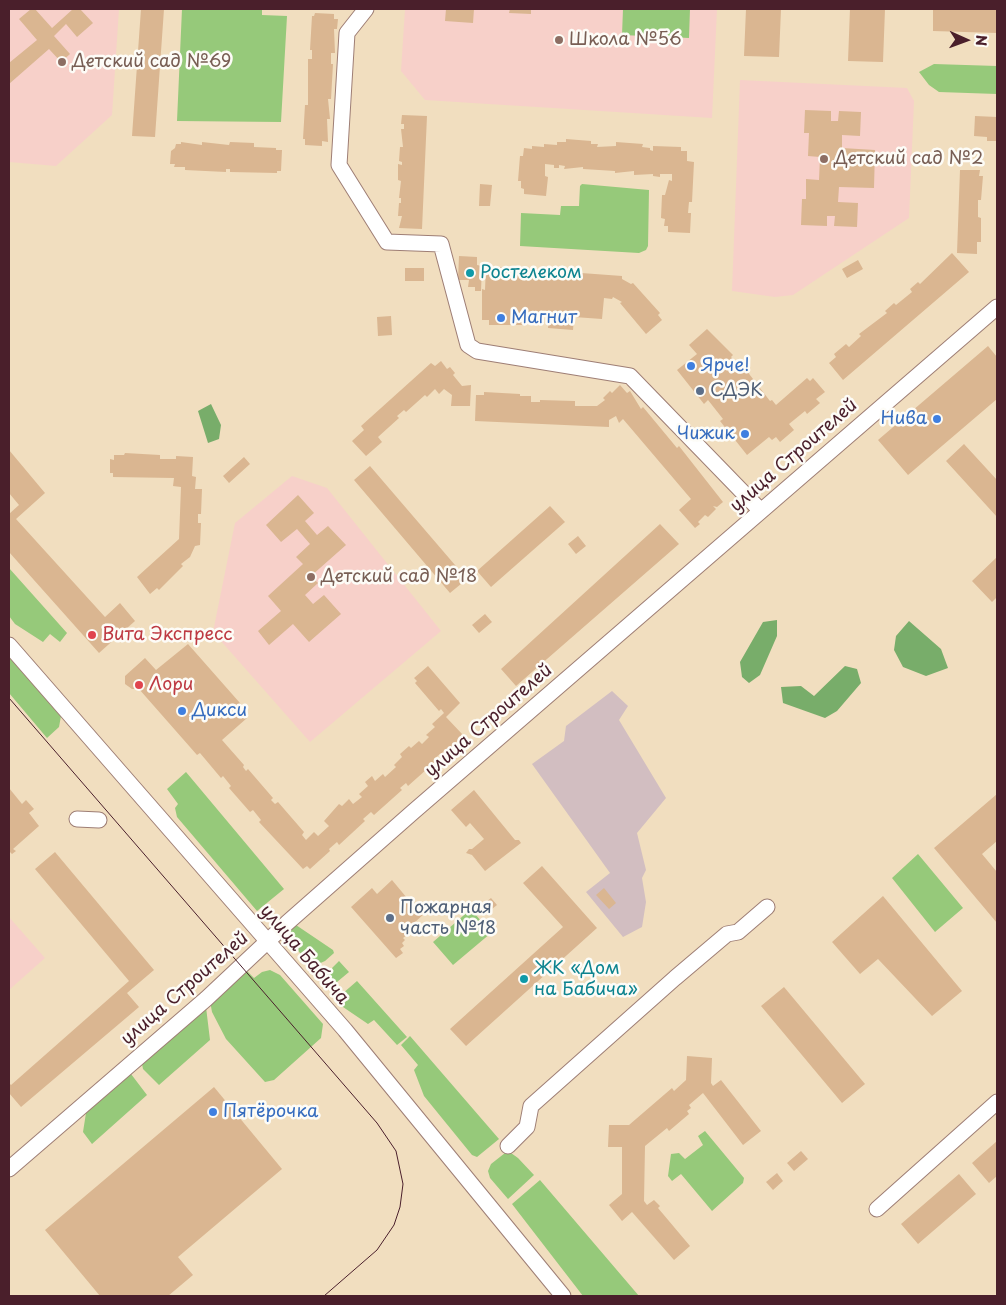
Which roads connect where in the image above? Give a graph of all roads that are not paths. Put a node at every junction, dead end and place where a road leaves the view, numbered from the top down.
1 (366, 9) edge
2 (997, 307) edge
3 (760, 510) junction
4 (9, 645) edge
5 (77, 818) dead end
6 (99, 820) dead end
7 (767, 907) dead end
8 (267, 942) junction
9 (997, 1102) edge
10 (508, 1146) dead end
11 (9, 1169) edge
12 (877, 1209) dead end
13 (564, 1296) edge

1 - 3 street
2 - 3 street, улица Строителей
3 - 8 street, улица Строителей
4 - 8 street, улица Бабича
5 - 6 street
7 - 10 street
8 - 11 street, улица Строителей
8 - 13 street, улица Бабича
9 - 12 street

